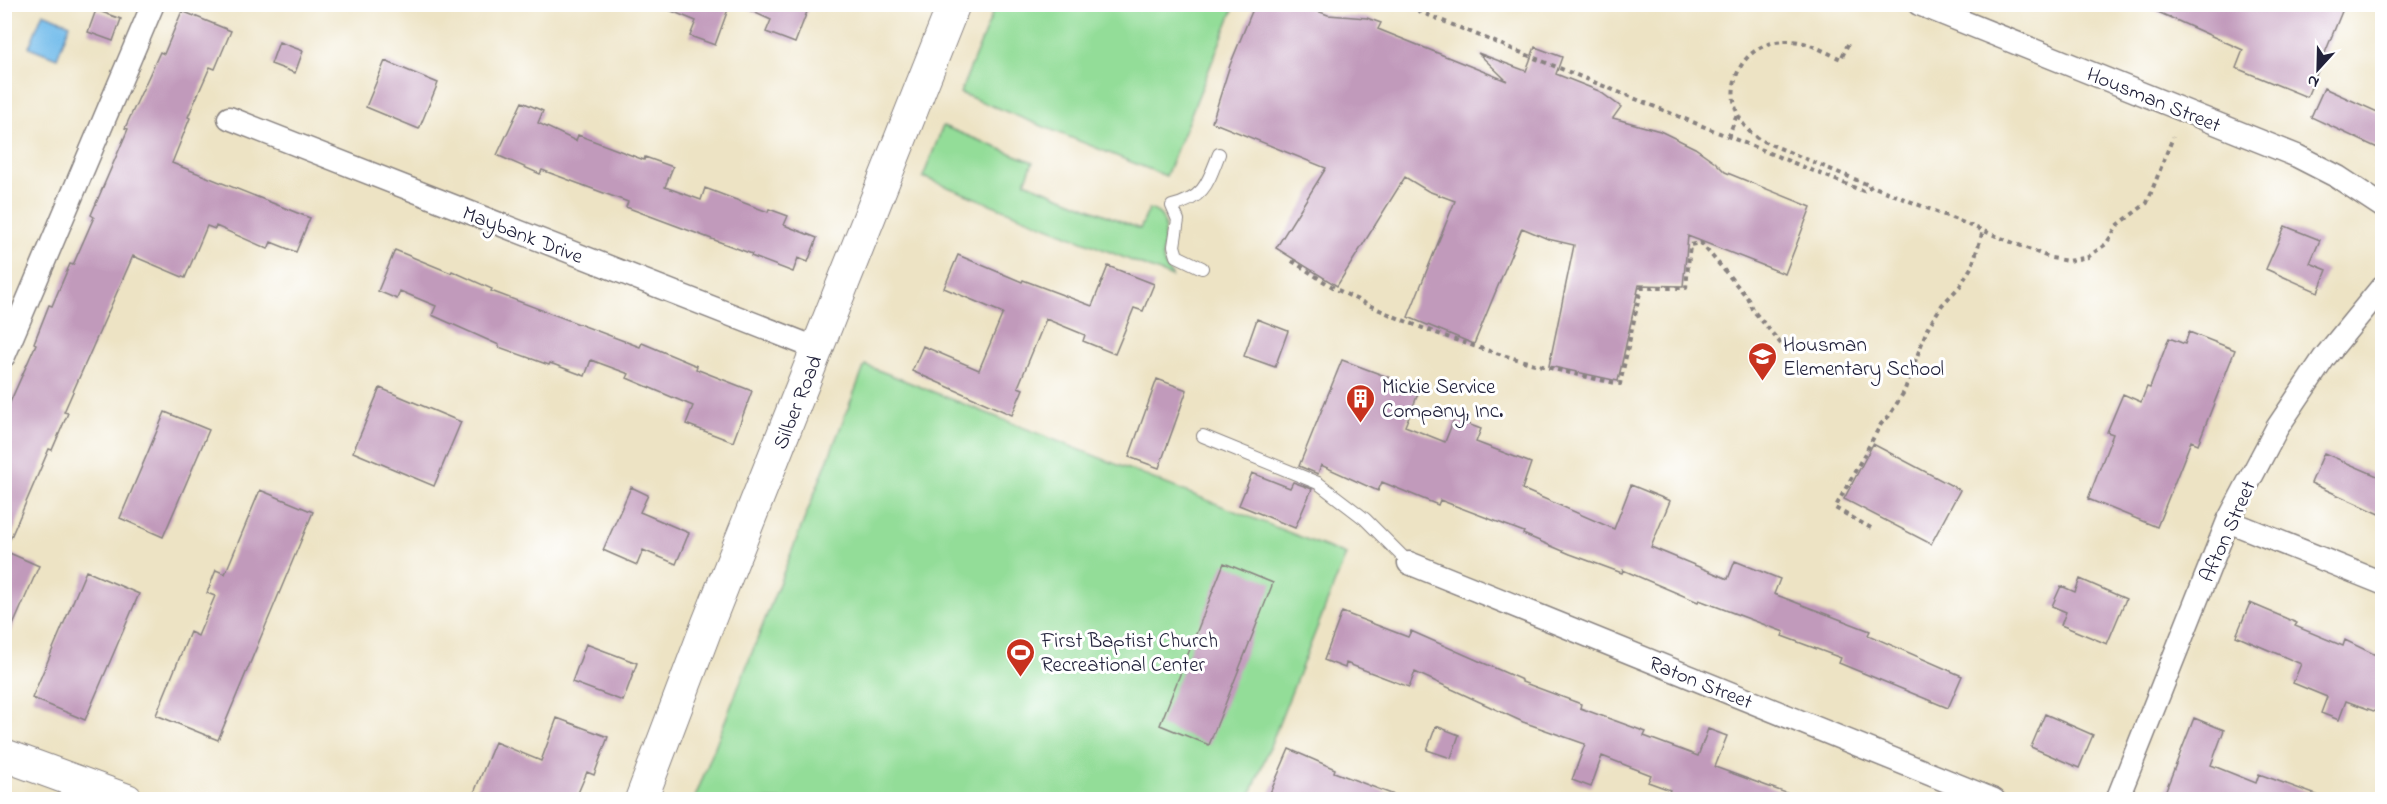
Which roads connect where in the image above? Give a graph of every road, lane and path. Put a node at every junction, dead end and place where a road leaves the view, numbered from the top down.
1 (153, 4) edge
2 (954, 4) edge
3 (1401, 4) edge
4 (1919, 4) edge
5 (1848, 44) dead end
6 (1737, 115) junction
7 (229, 118) dead end
8 (1728, 137) junction
9 (2173, 137) dead end
10 (1219, 153) dead end
11 (1872, 186) junction
12 (2382, 206) edge
13 (1983, 231) junction
14 (1292, 261) dead end
15 (1202, 268) dead end
16 (2382, 287) edge
17 (818, 349) junction
18 (1787, 351) dead end
19 (4, 356) edge
20 (1203, 436) dead end
21 (2228, 521) junction
22 (1871, 528) dead end
23 (1408, 563) joint
24 (2382, 583) edge
25 (4, 755) edge
26 (117, 798) edge
27 (641, 800) edge
28 (1994, 800) edge
29 (2117, 800) edge

1 - 19 street
2 - 17 street, Silber Road
3 - 8 path
4 - 12 street, Housman Street
5 - 6 path
6 - 8 path
6 - 11 path
7 - 17 street, Maybank Drive
8 - 11 path
9 - 13 path
10 - 15 lane
11 - 13 path
13 - 22 path
14 - 18 path
16 - 21 street, Afton Street
17 - 27 street, Silber Road
20 - 23 lane
21 - 24 street
21 - 29 street, Afton Street
23 - 28 street, Raton Street
25 - 26 street

